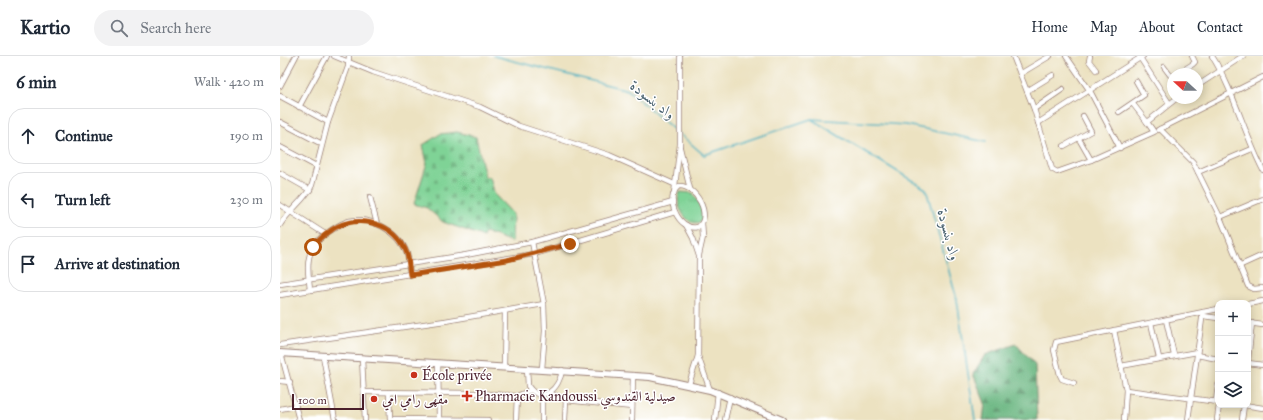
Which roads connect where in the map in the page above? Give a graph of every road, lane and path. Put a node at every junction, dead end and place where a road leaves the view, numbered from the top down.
1 (296, 56) edge
2 (327, 56) edge
3 (334, 56) edge
4 (349, 56) edge
5 (680, 56) edge
6 (1013, 56) edge
7 (1050, 56) edge
8 (1066, 56) edge
9 (1090, 56) edge
10 (1192, 56) edge
11 (1212, 56) edge
12 (1243, 56) edge
13 (1141, 57) edge
14 (350, 62) junction
15 (1164, 67) dead end
16 (1186, 68) edge
17 (1221, 69) junction
18 (1096, 70) dead end
19 (1167, 71) edge
20 (1020, 74) junction
21 (1053, 75) dead end
22 (1263, 77) edge
23 (1136, 81) dead end
24 (1203, 82) edge
25 (280, 86) edge
26 (1063, 89) dead end
27 (1027, 91) junction
28 (1090, 91) junction
29 (1230, 92) junction
30 (280, 96) edge
31 (1167, 100) edge
32 (1133, 104) junction
33 (1168, 104) edge
34 (300, 107) junction
35 (1034, 109) junction
36 (1119, 112) dead end
37 (1083, 116) dead end
38 (280, 122) edge
39 (328, 122) junction
40 (1147, 122) junction
41 (1038, 123) junction
42 (1160, 129) junction
43 (1154, 132) junction
44 (1079, 139) junction
45 (322, 144) junction
46 (680, 144) junction
47 (1064, 146) dead end
48 (280, 147) edge
49 (1120, 148) junction
50 (1252, 149) junction
51 (1091, 160) junction
52 (316, 166) junction
53 (1263, 170) edge
54 (1198, 172) junction
55 (280, 173) edge
56 (674, 184) junction
57 (690, 189) junction
58 (310, 190) junction
59 (674, 194) junction
60 (370, 197) dead end
61 (1263, 199) edge
62 (673, 202) junction
63 (280, 205) edge
64 (289, 211) junction
65 (675, 212) junction
66 (1220, 217) junction
67 (702, 223) junction
68 (377, 224) junction
69 (280, 225) edge
70 (686, 225) junction
71 (325, 234) junction
72 (532, 242) junction
73 (534, 254) junction
74 (1263, 255) edge
75 (699, 256) junction
76 (408, 264) junction
77 (1240, 265) junction
78 (410, 275) junction
79 (309, 279) junction
80 (280, 284) edge
81 (1263, 288) edge
82 (310, 290) junction
83 (280, 295) edge
84 (1263, 301) edge
85 (1251, 303) edge
86 (544, 304) junction
87 (505, 310) junction
88 (1215, 310) edge
89 (1203, 314) junction
90 (1215, 317) edge
91 (1166, 320) junction
92 (1151, 323) junction
93 (1251, 323) edge
94 (1263, 325) edge
95 (1114, 330) junction
96 (280, 345) edge
97 (281, 353) edge
98 (1197, 353) junction
99 (323, 356) junction
100 (698, 356) junction
101 (1174, 356) junction
102 (362, 358) junction
103 (1159, 358) junction
104 (1215, 358) edge
105 (438, 363) junction
106 (1251, 363) edge
107 (1263, 365) edge
108 (1121, 366) junction
109 (504, 367) junction
110 (527, 368) junction
111 (542, 369) junction
112 (562, 370) junction
113 (633, 375) junction
114 (280, 381) edge
115 (290, 382) junction
116 (1074, 383) dead end
117 (689, 384) junction
118 (531, 390) junction
119 (710, 390) junction
120 (1126, 390) junction
121 (365, 392) junction
122 (389, 392) junction
123 (718, 392) junction
124 (439, 393) junction
125 (550, 393) junction
126 (542, 394) junction
127 (517, 396) junction
128 (730, 397) junction
129 (1191, 398) junction
130 (566, 400) junction
131 (1215, 402) edge
132 (296, 406) junction
133 (1251, 406) edge
134 (632, 407) junction
135 (1218, 408) edge
136 (1244, 408) edge
137 (1263, 408) edge
138 (280, 409) edge
139 (390, 419) edge
140 (438, 419) edge
141 (299, 420) edge
142 (334, 420) edge
143 (366, 420) edge
144 (488, 420) edge
145 (516, 420) edge
146 (542, 420) edge
147 (565, 420) edge
148 (632, 420) edge
149 (715, 420) edge
150 (725, 420) edge
151 (782, 420) edge
152 (1124, 420) edge
153 (1188, 420) edge
154 (1217, 420) edge
155 (1242, 420) edge

1 - 25 street
2 - 34 street
3 - 14 street
4 - 14 street
5 - 46 street
6 - 20 street
7 - 20 street
8 - 28 street
9 - 18 street
10 - 16 street
11 - 17 street
12 - 17 street
13 - 28 street
13 - 31 street
14 - 39 street
14 - 56 street
15 - 19 street
17 - 24 street
17 - 29 street
20 - 27 street
21 - 27 street
22 - 29 street
23 - 32 street
26 - 35 street
27 - 35 street
28 - 41 street
28 - 49 street
29 - 42 street
29 - 50 street
30 - 34 street
32 - 36 street
32 - 40 street
33 - 40 street
34 - 39 street
35 - 41 street
37 - 44 street
38 - 45 street
39 - 45 street
40 - 43 street
41 - 51 street
42 - 43 street
42 - 54 street
43 - 49 street
44 - 47 street
44 - 51 street
45 - 52 street
46 - 56 street
46 - 57 street
48 - 52 street
49 - 51 street
50 - 53 street
50 - 54 street
52 - 58 street
54 - 66 street
55 - 58 street
56 - 59 street
57 - 59 street
57 - 67 street
58 - 64 street
59 - 62 street
60 - 68 street
61 - 66 street
62 - 65 street
62 - 72 street
63 - 64 street
64 - 69 street
64 - 71 street
65 - 70 street
65 - 73 street
66 - 77 street
67 - 70 street
67 - 75 street
68 - 71 street
68 - 76 street
70 - 75 street
71 - 79 street
72 - 73 street
72 - 76 street
73 - 78 street
73 - 86 street
74 - 77 street
75 - 100 street
76 - 78 street
76 - 79 street
77 - 81 street
78 - 82 street
79 - 80 street
79 - 82 street
82 - 83 street
84 - 85 street
86 - 87 street
86 - 111 street
87 - 96 street
87 - 109 street
88 - 89 street
89 - 90 street
89 - 91 street
89 - 98 street
91 - 92 street
91 - 101 street
92 - 95 street
92 - 103 street
93 - 94 street
95 - 108 street
95 - 116 street
97 - 99 main road
97 - 115 street
98 - 101 street
98 - 104 street
98 - 129 street
99 - 102 main road
99 - 142 street
100 - 117 street
100 - 119 street
101 - 103 street
102 - 105 main road
102 - 121 street
103 - 108 street
105 - 109 main road
105 - 124 street
106 - 107 street
108 - 120 street
109 - 110 main road
110 - 111 main road
110 - 118 street
111 - 112 main road
112 - 113 main road
112 - 125 street
113 - 117 main road
113 - 134 street
114 - 115 street
115 - 132 street
117 - 119 main road
118 - 126 street
118 - 127 street
119 - 123 main road
120 - 129 street
120 - 152 street
121 - 122 street
121 - 143 street
122 - 124 street
122 - 139 street
123 - 128 main road
123 - 149 street
124 - 127 street
124 - 140 street
125 - 126 street
125 - 130 street
126 - 146 street
127 - 145 street
128 - 150 street
128 - 151 main road
129 - 131 street
129 - 153 street
130 - 134 street
130 - 147 street
132 - 138 street
132 - 141 street
133 - 137 street
134 - 148 street
135 - 154 street
136 - 155 street
139 - 140 street
140 - 144 street

